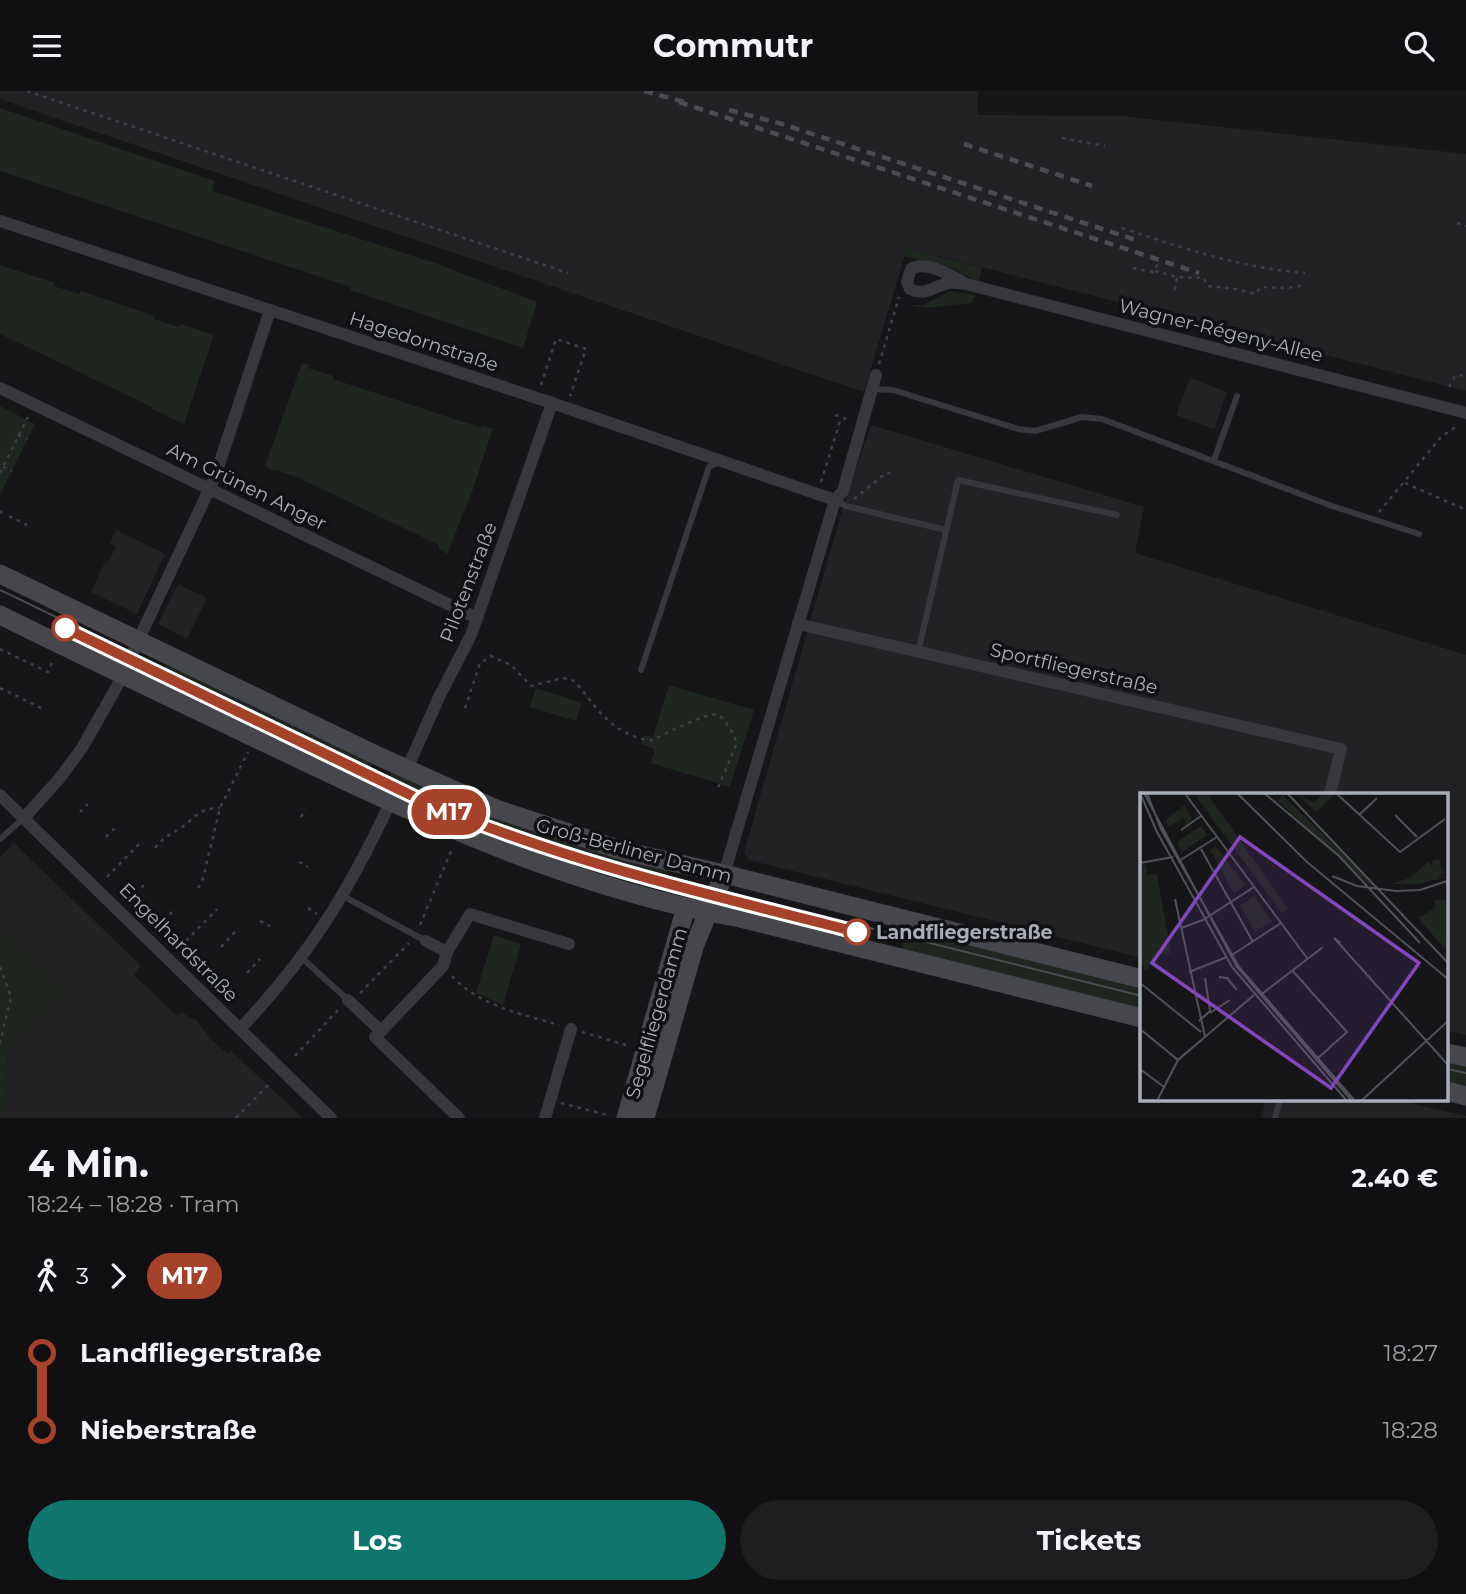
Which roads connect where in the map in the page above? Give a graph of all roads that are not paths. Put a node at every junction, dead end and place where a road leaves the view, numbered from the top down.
1 (0, 221) edge
2 (966, 284) junction
3 (270, 310) junction
4 (876, 375) road end
5 (0, 388) edge
6 (872, 389) junction
7 (1237, 396) dead end
8 (552, 403) junction
9 (1466, 413) edge
10 (723, 460) junction
11 (1214, 460) junction
12 (209, 489) junction
13 (841, 503) junction
14 (1117, 515) dead end
15 (946, 530) junction
16 (1419, 534) dead end
17 (0, 574) edge
18 (0, 615) edge
19 (477, 618) junction
20 (798, 624) junction
21 (138, 640) junction
22 (918, 652) junction
23 (641, 670) dead end
24 (122, 675) junction
25 (407, 769) junction
26 (1330, 793) edge
27 (0, 795) edge
28 (390, 803) junction
29 (24, 818) junction
30 (0, 839) edge
31 (724, 874) junction
32 (343, 896) junction
33 (686, 908) junction
34 (708, 912) junction
35 (426, 941) joint
36 (569, 944) dead end
37 (447, 951) junction
38 (302, 958) junction
39 (1140, 978) edge
40 (348, 1000) joint
41 (1140, 1018) edge
42 (240, 1029) junction
43 (571, 1029) road end
44 (381, 1031) junction
45 (1448, 1053) edge
46 (1466, 1057) edge
47 (1448, 1091) edge
48 (1466, 1096) edge
49 (1279, 1101) edge
50 (616, 1117) edge
51 (331, 1118) edge
52 (459, 1118) edge
53 (545, 1118) edge
54 (645, 1118) edge
55 (1275, 1118) edge

1 - 3 street, Hagedornstraße
2 - 2 street, Wagner-Régeny-Allee
2 - 9 street, Wagner-Régeny-Allee
3 - 8 street, Hagedornstraße
3 - 12 street
4 - 6 street
5 - 12 street, Am Grünen Anger
6 - 11 lane
6 - 13 street
7 - 11 lane
8 - 10 street, Hagedornstraße
8 - 19 street, Pilotenstraße
10 - 13 street, Hagedornstraße
10 - 23 lane
11 - 16 lane
12 - 19 street, Am Grünen Anger
12 - 21 street
13 - 15 lane
13 - 20 street
14 - 15 lane
15 - 22 lane
17 - 21 main road, Groß-Berliner Damm
18 - 24 main road, Groß-Berliner Damm
19 - 25 street, Pilotenstraße
20 - 22 street, Sportfliegerstraße
20 - 31 street
21 - 24 street
21 - 25 main road, Groß-Berliner Damm
22 - 26 street, Sportfliegerstraße
24 - 28 main road, Groß-Berliner Damm
24 - 29 street
25 - 31 main road, Groß-Berliner Damm
27 - 29 street, Engelhardstraße
28 - 32 street
28 - 33 main road, Groß-Berliner Damm
29 - 30 lane
29 - 42 street, Engelhardstraße
31 - 33 main road
31 - 34 main road, Segelfliegerdamm
31 - 39 main road, Groß-Berliner Damm
32 - 35 lane
32 - 38 street
33 - 34 main road, Groß-Berliner Damm
33 - 50 main road, Segelfliegerdamm
34 - 41 main road, Groß-Berliner Damm
34 - 54 main road, Segelfliegerdamm
35 - 37 street
36 - 37 street
37 - 44 street
38 - 40 lane
38 - 42 street
40 - 44 street
42 - 51 street, Engelhardstraße
43 - 53 street
44 - 52 street
45 - 46 main road
47 - 48 main road
49 - 55 lane

